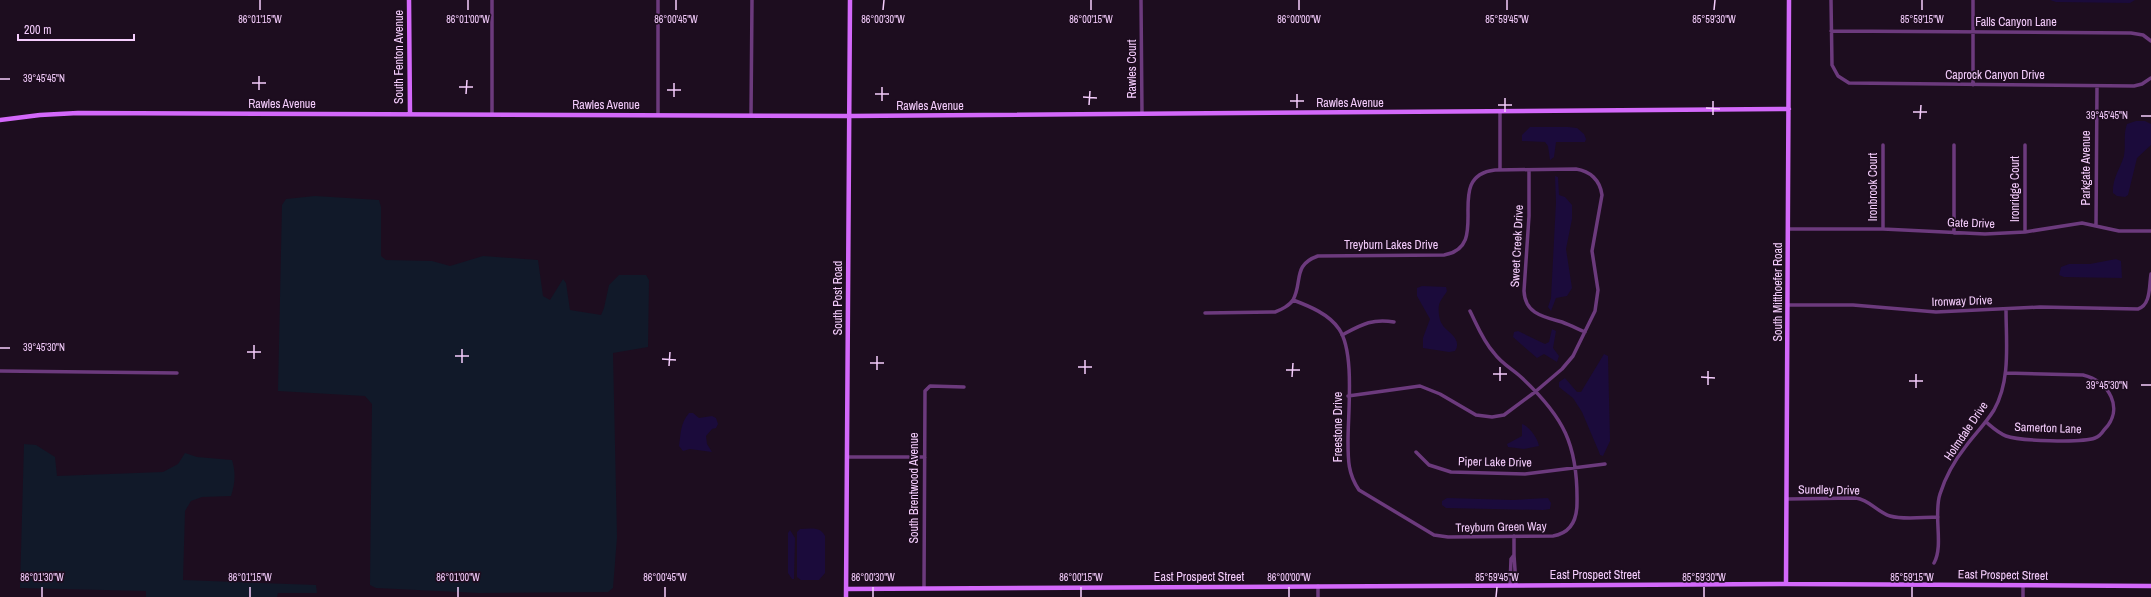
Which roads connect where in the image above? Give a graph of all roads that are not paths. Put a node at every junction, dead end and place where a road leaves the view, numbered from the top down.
1 (409, 0) edge
2 (492, 0) edge
3 (658, 0) edge
4 (752, 0) edge
5 (850, 0) edge
6 (1141, 0) edge
7 (1789, 0) edge
8 (1831, 0) edge
9 (1973, 0) edge
10 (1831, 31) junction
11 (1973, 32) junction
12 (2151, 41) edge
13 (2151, 78) edge
14 (1973, 85) junction
15 (2097, 86) junction
16 (1789, 109) junction
17 (1500, 112) junction
18 (410, 114) junction
19 (492, 114) junction
20 (1142, 114) junction
21 (658, 115) junction
22 (751, 116) junction
23 (849, 116) junction
24 (0, 120) edge
25 (1883, 145) dead end
26 (1954, 145) dead end
27 (2025, 145) dead end
28 (1500, 170) junction
29 (1529, 170) junction
30 (2096, 226) junction
31 (1788, 229) junction
32 (1883, 229) junction
33 (2151, 231) edge
34 (2025, 232) junction
35 (1954, 233) junction
36 (2151, 274) edge
37 (1293, 300) junction
38 (1788, 305) junction
39 (2006, 309) junction
40 (1470, 311) dead end
41 (1205, 313) dead end
42 (1394, 322) dead end
43 (1585, 332) junction
44 (1342, 335) junction
45 (0, 371) edge
46 (178, 373) dead end
47 (2006, 373) junction
48 (964, 387) dead end
49 (1535, 392) junction
50 (1348, 396) junction
51 (1986, 422) junction
52 (1416, 452) dead end
53 (847, 457) junction
54 (924, 458) junction
55 (1605, 464) dead end
56 (1577, 468) junction
57 (1787, 499) junction
58 (1938, 517) junction
59 (1434, 535) joint
60 (1514, 536) junction
61 (1514, 555) junction
62 (1934, 563) dead end
63 (1786, 584) junction
64 (1510, 585) junction
65 (1516, 585) junction
66 (2023, 585) junction
67 (1318, 586) junction
68 (2151, 586) edge
69 (924, 588) junction
70 (846, 589) junction
71 (846, 597) edge
72 (1318, 597) edge
73 (2023, 597) edge

1 - 18 street, South Fenton Avenue
2 - 19 street
3 - 21 street
4 - 22 street
5 - 23 street, South Post Road
6 - 20 street, Rawles Court
7 - 16 street, South Mitthoefer Road
8 - 10 street
9 - 11 street
10 - 11 street, Falls Canyon Lane
10 - 14 street, Caprock Canyon Drive
11 - 12 street, Falls Canyon Lane
11 - 14 street
13 - 15 street, Caprock Canyon Drive
14 - 15 street, Caprock Canyon Drive
15 - 30 street, Parkgate Avenue
16 - 17 street, Rawles Avenue
16 - 31 street, South Mitthoefer Road
17 - 20 street, Rawles Avenue
17 - 28 street
18 - 19 street, Rawles Avenue
18 - 24 street, Rawles Avenue
19 - 21 street, Rawles Avenue
20 - 23 street, Rawles Avenue
21 - 22 street, Rawles Avenue
22 - 23 street, Rawles Avenue
23 - 53 street, South Post Road
25 - 32 street, Ironbrook Court
26 - 35 street
27 - 34 street, Ironridge Court
28 - 29 street, Treyburn Lakes Drive
28 - 37 street, Treyburn Lakes Drive
29 - 43 street, Sweet Creek Drive
29 - 43 street, Treyburn Lakes Drive
30 - 33 street, Gate Drive
30 - 34 street, Gate Drive
31 - 32 street, Gate Drive
31 - 38 street, South Mitthoefer Road
32 - 35 street, Gate Drive
34 - 35 street, Gate Drive
36 - 39 street, Ironway Drive
37 - 41 street
37 - 44 street, Freestone Drive
38 - 39 street, Ironway Drive
38 - 57 street, South Mitthoefer Road
39 - 47 street, Holmdale Drive
40 - 49 street
42 - 44 street
43 - 49 street
44 - 50 street, Freestone Drive
45 - 46 street
47 - 51 street, Holmdale Drive
47 - 51 street, Samerton Lane
48 - 54 street, South Brentwood Avenue
49 - 50 street
49 - 56 street
50 - 59 street, Freestone Drive
51 - 58 street, Holmdale Drive
52 - 56 street, Piper Lake Drive
53 - 54 street
53 - 70 street, South Post Road
54 - 69 street, South Brentwood Avenue
55 - 56 street, Piper Lake Drive
56 - 60 street, Treyburn Green Way
57 - 58 street, Sundley Drive
57 - 63 street, South Mitthoefer Road
58 - 62 street, Holmdale Drive
59 - 60 street, Treyburn Green Way
60 - 61 street
61 - 64 street
61 - 65 street
63 - 65 street, East Prospect Street
63 - 66 street, East Prospect Street
64 - 65 street, East Prospect Street
64 - 67 street, East Prospect Street
66 - 68 street, East Prospect Street
66 - 73 street
67 - 69 street, East Prospect Street
67 - 72 street
69 - 70 street, East Prospect Street
70 - 71 street, South Post Road

